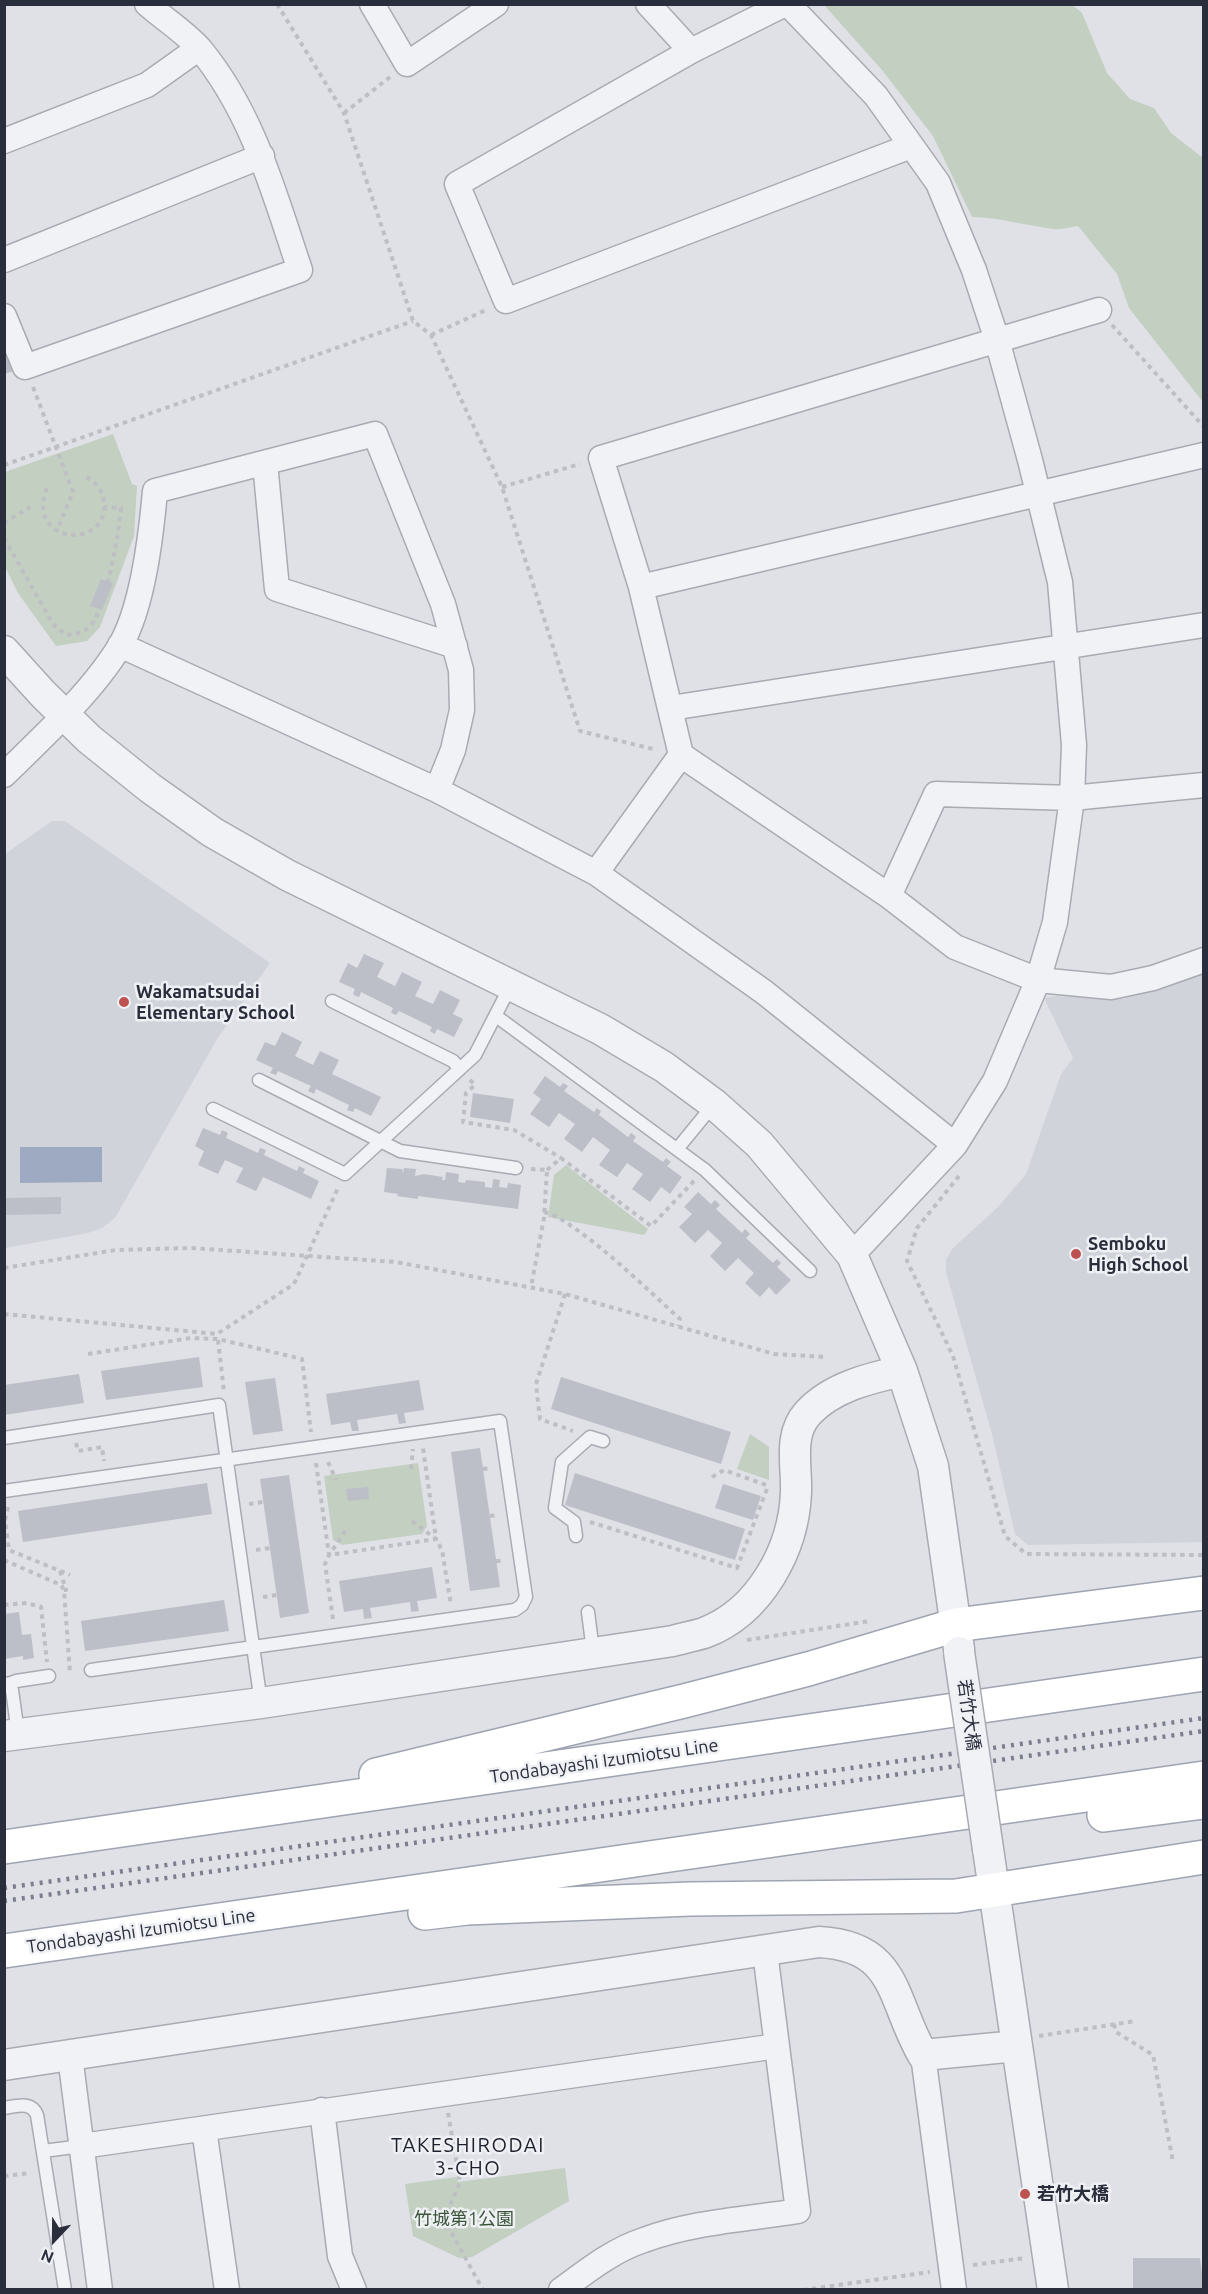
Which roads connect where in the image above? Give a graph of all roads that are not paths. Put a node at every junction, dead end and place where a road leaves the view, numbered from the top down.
1 (147, 4) edge
2 (372, 4) edge
3 (496, 4) edge
4 (648, 4) edge
5 (786, 4) edge
6 (199, 48) junction
7 (691, 51) junction
8 (4, 141) edge
9 (911, 146) junction
10 (262, 156) junction
11 (4, 260) edge
12 (1099, 310) road end
13 (4, 316) edge
14 (997, 340) junction
15 (1203, 455) edge
16 (265, 463) junction
17 (1039, 494) junction
18 (641, 587) junction
19 (1203, 625) edge
20 (120, 645) junction
21 (455, 646) junction
22 (1066, 647) junction
23 (4, 651) edge
24 (671, 708) junction
25 (64, 713) junction
26 (681, 755) junction
27 (4, 775) edge
28 (1203, 785) edge
29 (437, 790) junction
30 (1072, 798) junction
31 (596, 873) junction
32 (889, 896) junction
33 (1203, 960) edge
34 (1038, 980) junction
35 (511, 984) junction
36 (332, 1000) dead end
37 (496, 1016) junction
38 (460, 1069) junction
39 (259, 1080) dead end
40 (714, 1104) junction
41 (213, 1109) dead end
42 (379, 1143) junction
43 (955, 1145) junction
44 (678, 1148) junction
45 (516, 1167) road end
46 (852, 1255) junction
47 (810, 1271) dead end
48 (902, 1371) junction
49 (4, 1438) edge
50 (603, 1441) dead end
51 (227, 1460) junction
52 (6, 1490) edge
53 (576, 1536) dead end
54 (1203, 1593) edge
55 (588, 1612) dead end
56 (958, 1639) junction
57 (253, 1646) junction
58 (593, 1651) junction
59 (1203, 1662) edge
60 (91, 1670) road end
61 (1203, 1674) edge
62 (49, 1676) road end
63 (6, 1684) edge
64 (1103, 1689) junction
65 (261, 1702) junction
66 (11, 1735) edge
67 (1203, 1778) edge
68 (1203, 1802) edge
69 (123, 1830) junction
70 (4, 1847) edge
71 (728, 1847) junction
72 (1203, 1857) edge
73 (994, 1890) junction
74 (4, 1951) edge
75 (765, 1952) junction
76 (1026, 2041) junction
77 (777, 2046) junction
78 (924, 2055) junction
79 (70, 2056) junction
80 (4, 2066) edge
81 (4, 2108) edge
82 (322, 2110) junction
83 (204, 2129) junction
84 (82, 2146) junction
85 (43, 2151) junction
86 (952, 2279) edge
87 (65, 2289) edge
88 (100, 2289) edge
89 (227, 2289) edge
90 (354, 2289) edge
91 (561, 2289) edge
92 (1053, 2289) edge

1 - 6 street
2 - 3 street
4 - 7 street
5 - 7 street
5 - 9 street
6 - 8 street
6 - 10 street
7 - 9 street
9 - 14 street
10 - 11 street
10 - 13 street
12 - 14 street
14 - 17 street
14 - 18 street
15 - 17 street
16 - 20 street
16 - 21 street
16 - 21 street
17 - 18 street
17 - 22 street
18 - 24 street
19 - 22 street
20 - 25 street
20 - 29 street
21 - 29 street
22 - 24 street
22 - 30 street
23 - 25 street, 若竹大橋
24 - 26 street
25 - 27 street
25 - 35 street, 若竹大橋
26 - 31 street
26 - 32 street
28 - 30 street
29 - 31 street
30 - 32 street
30 - 34 street
31 - 43 street
32 - 34 street
33 - 34 street
34 - 43 street
35 - 37 lane
35 - 40 street, 若竹大橋
36 - 38 lane
37 - 38 lane
37 - 44 lane
38 - 42 lane
39 - 42 lane
40 - 44 lane
40 - 46 street, 若竹大橋
41 - 42 lane
42 - 45 lane
43 - 46 street
44 - 47 lane
46 - 48 street, 若竹大橋
48 - 56 street, 若竹大橋
48 - 58 street
49 - 51 lane
50 - 53 lane
51 - 52 lane
51 - 57 lane
51 - 57 lane
54 - 56 main road
55 - 58 lane
56 - 69 main road
56 - 73 street, 若竹大橋, bridge
57 - 60 lane
57 - 65 lane
58 - 65 street
59 - 64 main road
61 - 64 main road, Tondabayashi Izumiotsu Line
62 - 63 lane
63 - 66 lane
64 - 69 main road, Tondabayashi Izumiotsu Line
65 - 66 street
67 - 71 main road, Tondabayashi Izumiotsu Line
68 - 71 main road
69 - 70 main road, Tondabayashi Izumiotsu Line
71 - 74 main road, Tondabayashi Izumiotsu Line
72 - 73 main road
73 - 74 main road
73 - 76 street, 若竹大橋
75 - 77 street
75 - 78 street
75 - 79 street
76 - 78 street
76 - 92 street, 若竹大橋
77 - 82 street
77 - 91 street
78 - 86 street
79 - 80 street
79 - 84 street
81 - 85 lane
82 - 83 street
82 - 90 street
83 - 84 street
83 - 89 street
84 - 85 lane
84 - 88 street
85 - 87 lane

